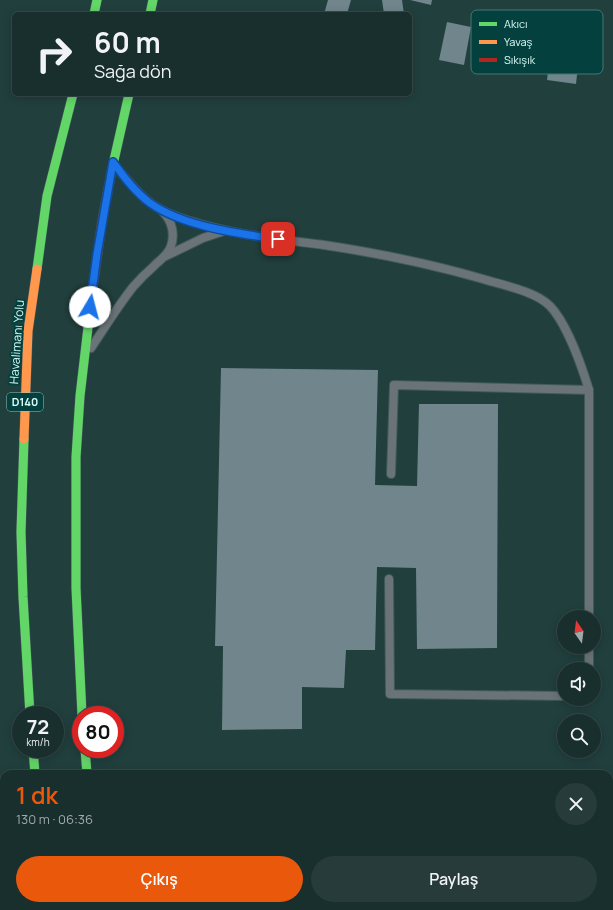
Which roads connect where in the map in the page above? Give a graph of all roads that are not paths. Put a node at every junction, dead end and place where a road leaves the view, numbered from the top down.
1 (97, 0) edge
2 (153, 0) edge
3 (94, 12) edge
4 (150, 12) edge
5 (72, 96) edge
6 (129, 96) edge
7 (113, 162) junction
8 (162, 210) junction
9 (224, 231) junction
10 (164, 257) junction
11 (84, 358) junction
12 (589, 390) junction
13 (391, 474) dead end
14 (389, 579) dead end
15 (589, 610) edge
16 (557, 696) edge
17 (29, 706) edge
18 (81, 706) edge
19 (34, 758) edge
20 (86, 758) edge
21 (35, 770) edge
22 (87, 770) edge

1 - 3 highway
2 - 4 highway
5 - 17 highway, Havalimanı Yolu / D140
6 - 7 highway
7 - 8 lane
7 - 11 highway
8 - 9 lane
8 - 10 lane
9 - 10 lane
9 - 12 lane
10 - 11 lane
11 - 18 highway
12 - 13 lane
12 - 15 lane
14 - 16 lane
19 - 21 highway
20 - 22 highway

